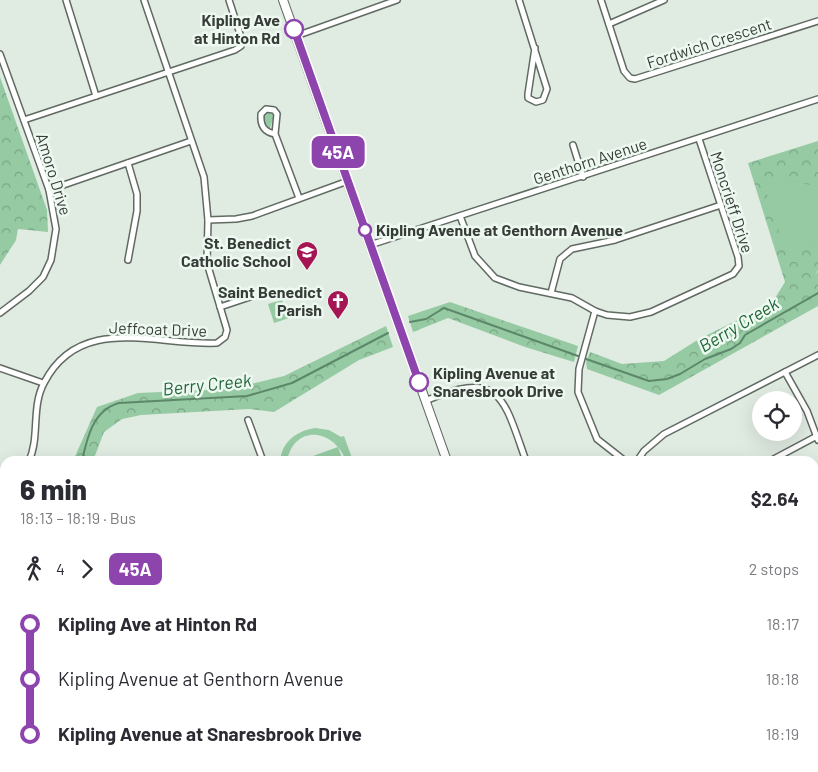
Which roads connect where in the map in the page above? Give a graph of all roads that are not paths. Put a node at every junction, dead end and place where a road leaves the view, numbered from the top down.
1 (66, 0) edge
2 (144, 0) edge
3 (229, 0) edge
4 (283, 0) edge
5 (397, 0) edge
6 (519, 0) edge
7 (601, 0) edge
8 (664, 0) edge
9 (818, 21) edge
10 (609, 24) junction
11 (296, 36) junction
12 (535, 48) junction
13 (1, 57) edge
14 (170, 72) junction
15 (96, 96) junction
16 (818, 100) edge
17 (24, 120) junction
18 (275, 134) junction
19 (699, 139) junction
20 (192, 141) junction
21 (573, 145) dead end
22 (128, 163) junction
23 (583, 177) junction
24 (348, 181) junction
25 (48, 190) junction
26 (298, 198) junction
27 (721, 205) junction
28 (460, 216) junction
29 (208, 220) junction
30 (370, 244) junction
31 (128, 260) dead end
32 (551, 293) junction
33 (250, 297) dead end
34 (220, 307) junction
35 (595, 312) junction
36 (0, 313) edge
37 (818, 355) edge
38 (0, 368) edge
39 (785, 372) junction
40 (43, 384) junction
41 (425, 401) junction
42 (248, 420) dead end
43 (817, 438) edge
44 (30, 456) edge
45 (261, 456) edge
46 (445, 456) edge
47 (524, 456) edge
48 (619, 456) edge
49 (640, 456) edge
50 (780, 456) edge

1 - 15 street
2 - 14 street, Jeffcoat Drive
3 - 14 street
4 - 11 main road
5 - 11 street
6 - 12 street
7 - 10 street, Fordwich Crescent
8 - 10 street
9 - 10 street, Fordwich Crescent
11 - 24 main road
12 - 12 street
13 - 17 street, Amoro Drive
14 - 15 street
14 - 20 street, Jeffcoat Drive
15 - 17 street
16 - 19 street, Genthorn Avenue
17 - 25 street, Amoro Drive
18 - 18 street
18 - 26 street
19 - 23 street, Genthorn Avenue
19 - 27 street, Moncrieff Drive
20 - 22 street
20 - 29 street, Jeffcoat Drive
21 - 23 street
22 - 25 street
22 - 31 street
23 - 28 street, Genthorn Avenue
24 - 26 street
24 - 30 main road
25 - 36 street, Amoro Drive
26 - 29 street
27 - 32 street
27 - 35 street, Moncrieff Drive
28 - 30 street, Genthorn Avenue
28 - 32 street, Moncrieff Drive
29 - 34 street, Jeffcoat Drive
30 - 41 main road
32 - 35 street, Moncrieff Drive
33 - 34 street
34 - 40 street, Jeffcoat Drive
35 - 48 street
37 - 39 street
38 - 40 street
39 - 43 street
39 - 49 street
40 - 44 street, Jeffcoat Drive
41 - 46 main road
41 - 47 street
42 - 45 street
43 - 50 street

